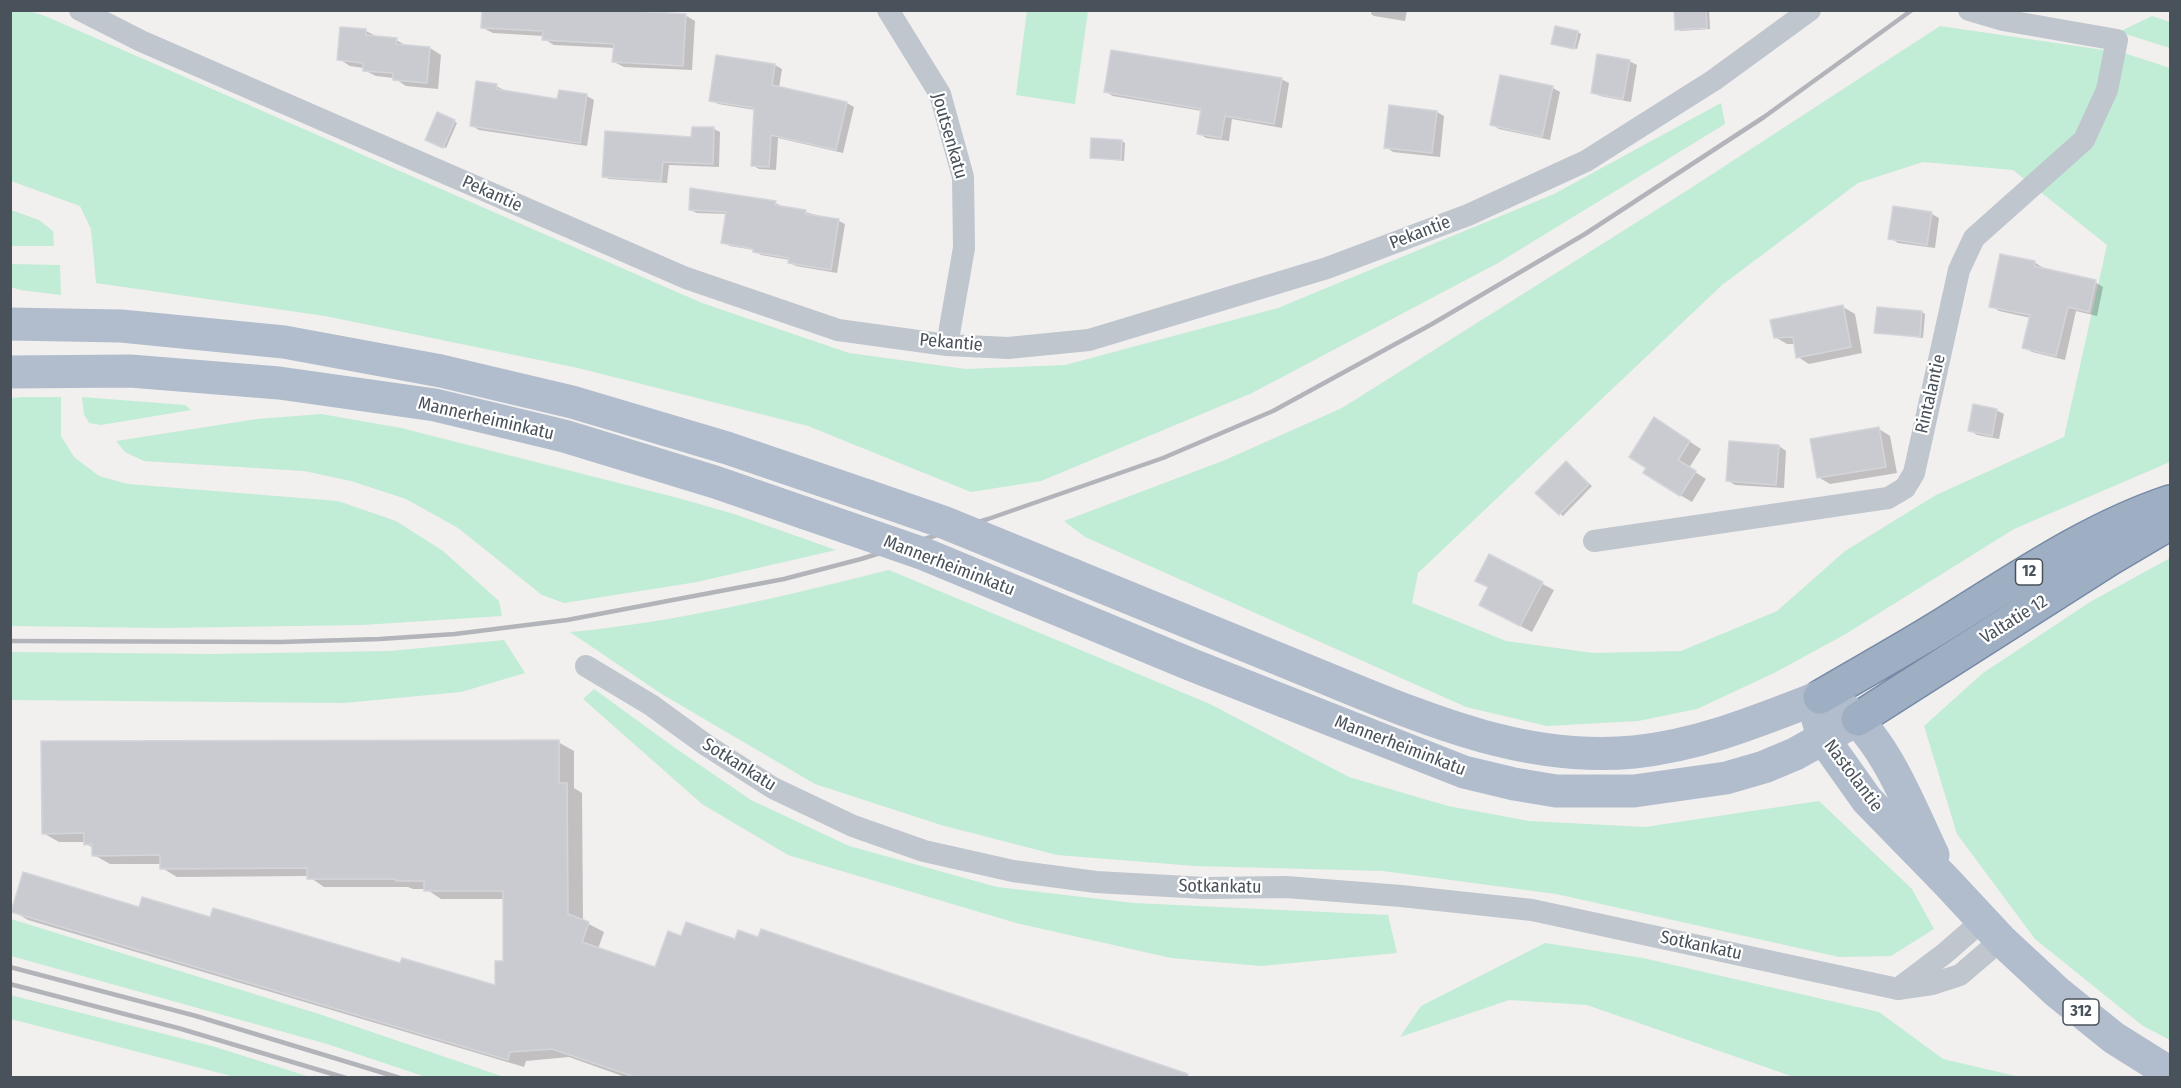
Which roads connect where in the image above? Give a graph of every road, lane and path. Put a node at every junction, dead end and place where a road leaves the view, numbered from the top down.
1 (80, 10) edge
2 (888, 10) edge
3 (1810, 10) edge
4 (1969, 10) edge
5 (10, 324) edge
6 (947, 345) junction
7 (10, 372) edge
8 (2170, 502) edge
9 (2170, 523) edge
10 (1594, 541) dead end
11 (586, 666) dead end
12 (1820, 697) junction
13 (1858, 719) junction
14 (1823, 738) junction
15 (1946, 881) junction
16 (1992, 931) junction
17 (2170, 1073) edge

1 - 6 street, Pekantie
2 - 6 street, Joutsenkatu
3 - 6 street, Pekantie
4 - 10 street, Rintalantie
5 - 12 main road, Mannerheiminkatu, bridge
7 - 14 main road, Mannerheiminkatu, bridge
8 - 12 highway, Valtatie 12 / 12
9 - 13 highway, Valtatie 12 / 12
11 - 16 street, Sotkankatu
12 - 13 main road, Nastolantie / 312
12 - 14 main road, Nastolantie / 312
13 - 14 main road, Mannerheiminkatu
13 - 15 main road, Nastolantie / 312
14 - 15 main road, Nastolantie / 312
15 - 16 main road, Nastolantie / 312
16 - 17 main road, Nastolantie / 312

